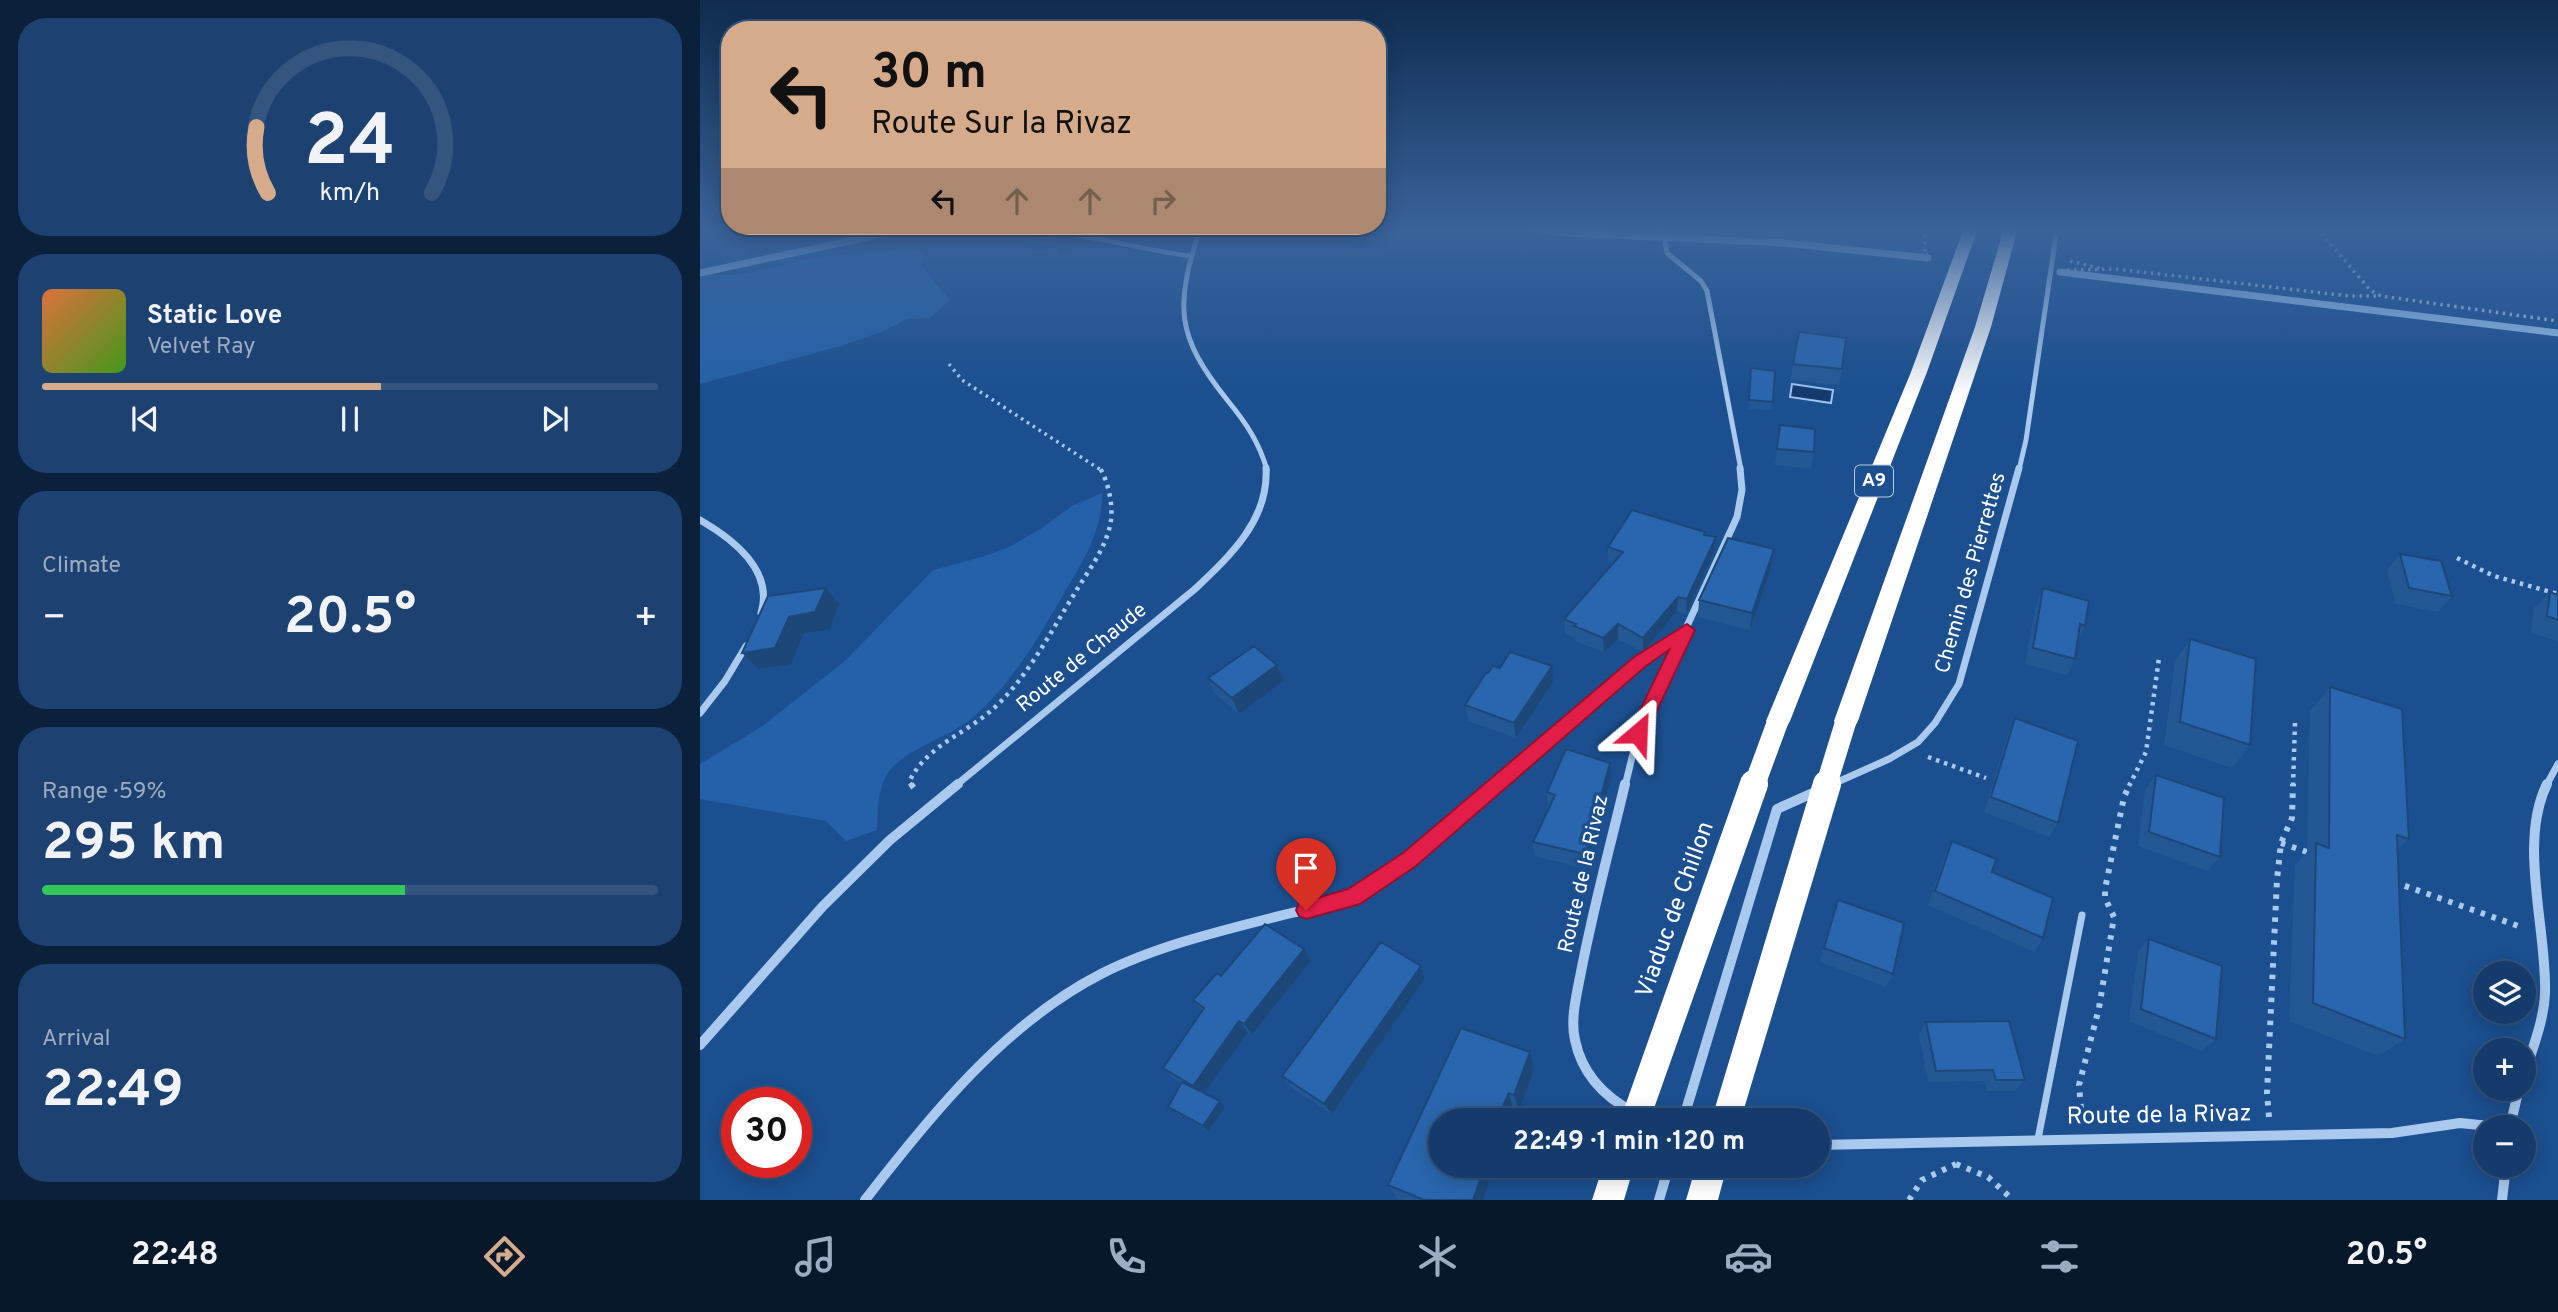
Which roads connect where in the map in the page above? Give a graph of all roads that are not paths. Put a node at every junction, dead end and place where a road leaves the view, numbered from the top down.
1 (1185, 284) edge
2 (1703, 284) edge
3 (1950, 284) edge
4 (1995, 284) edge
5 (2049, 284) edge
6 (700, 520) edge
7 (759, 619) edge
8 (1687, 630) junction
9 (751, 636) edge
10 (700, 713) edge
11 (2558, 764) edge
12 (2082, 915) dead end
13 (2536, 1041) edge
14 (700, 1045) edge
15 (1626, 1108) edge
16 (1639, 1108) edge
17 (1687, 1108) edge
18 (1730, 1108) edge
19 (2473, 1123) edge
20 (2038, 1139) junction
21 (1830, 1145) edge
22 (1615, 1178) edge
23 (1665, 1178) edge
24 (1708, 1178) edge
25 (2505, 1178) edge
26 (865, 1200) edge
27 (1608, 1200) edge
28 (1659, 1200) edge
29 (1702, 1200) edge
30 (2502, 1200) edge

1 - 14 street, Route de Chaude
2 - 8 street, Route de la Rivaz
3 - 16 highway, Viaduc de Chillon / A9, bridge
4 - 18 highway, A9, bridge
5 - 17 street, Chemin des Pierrettes
6 - 7 street
8 - 15 street, Route de la Rivaz
8 - 26 street
9 - 10 street
11 - 13 street
12 - 20 lane
19 - 20 street, Route de la Rivaz
20 - 21 street, Route de la Rivaz
22 - 27 highway
23 - 28 street
24 - 29 highway
25 - 30 street

